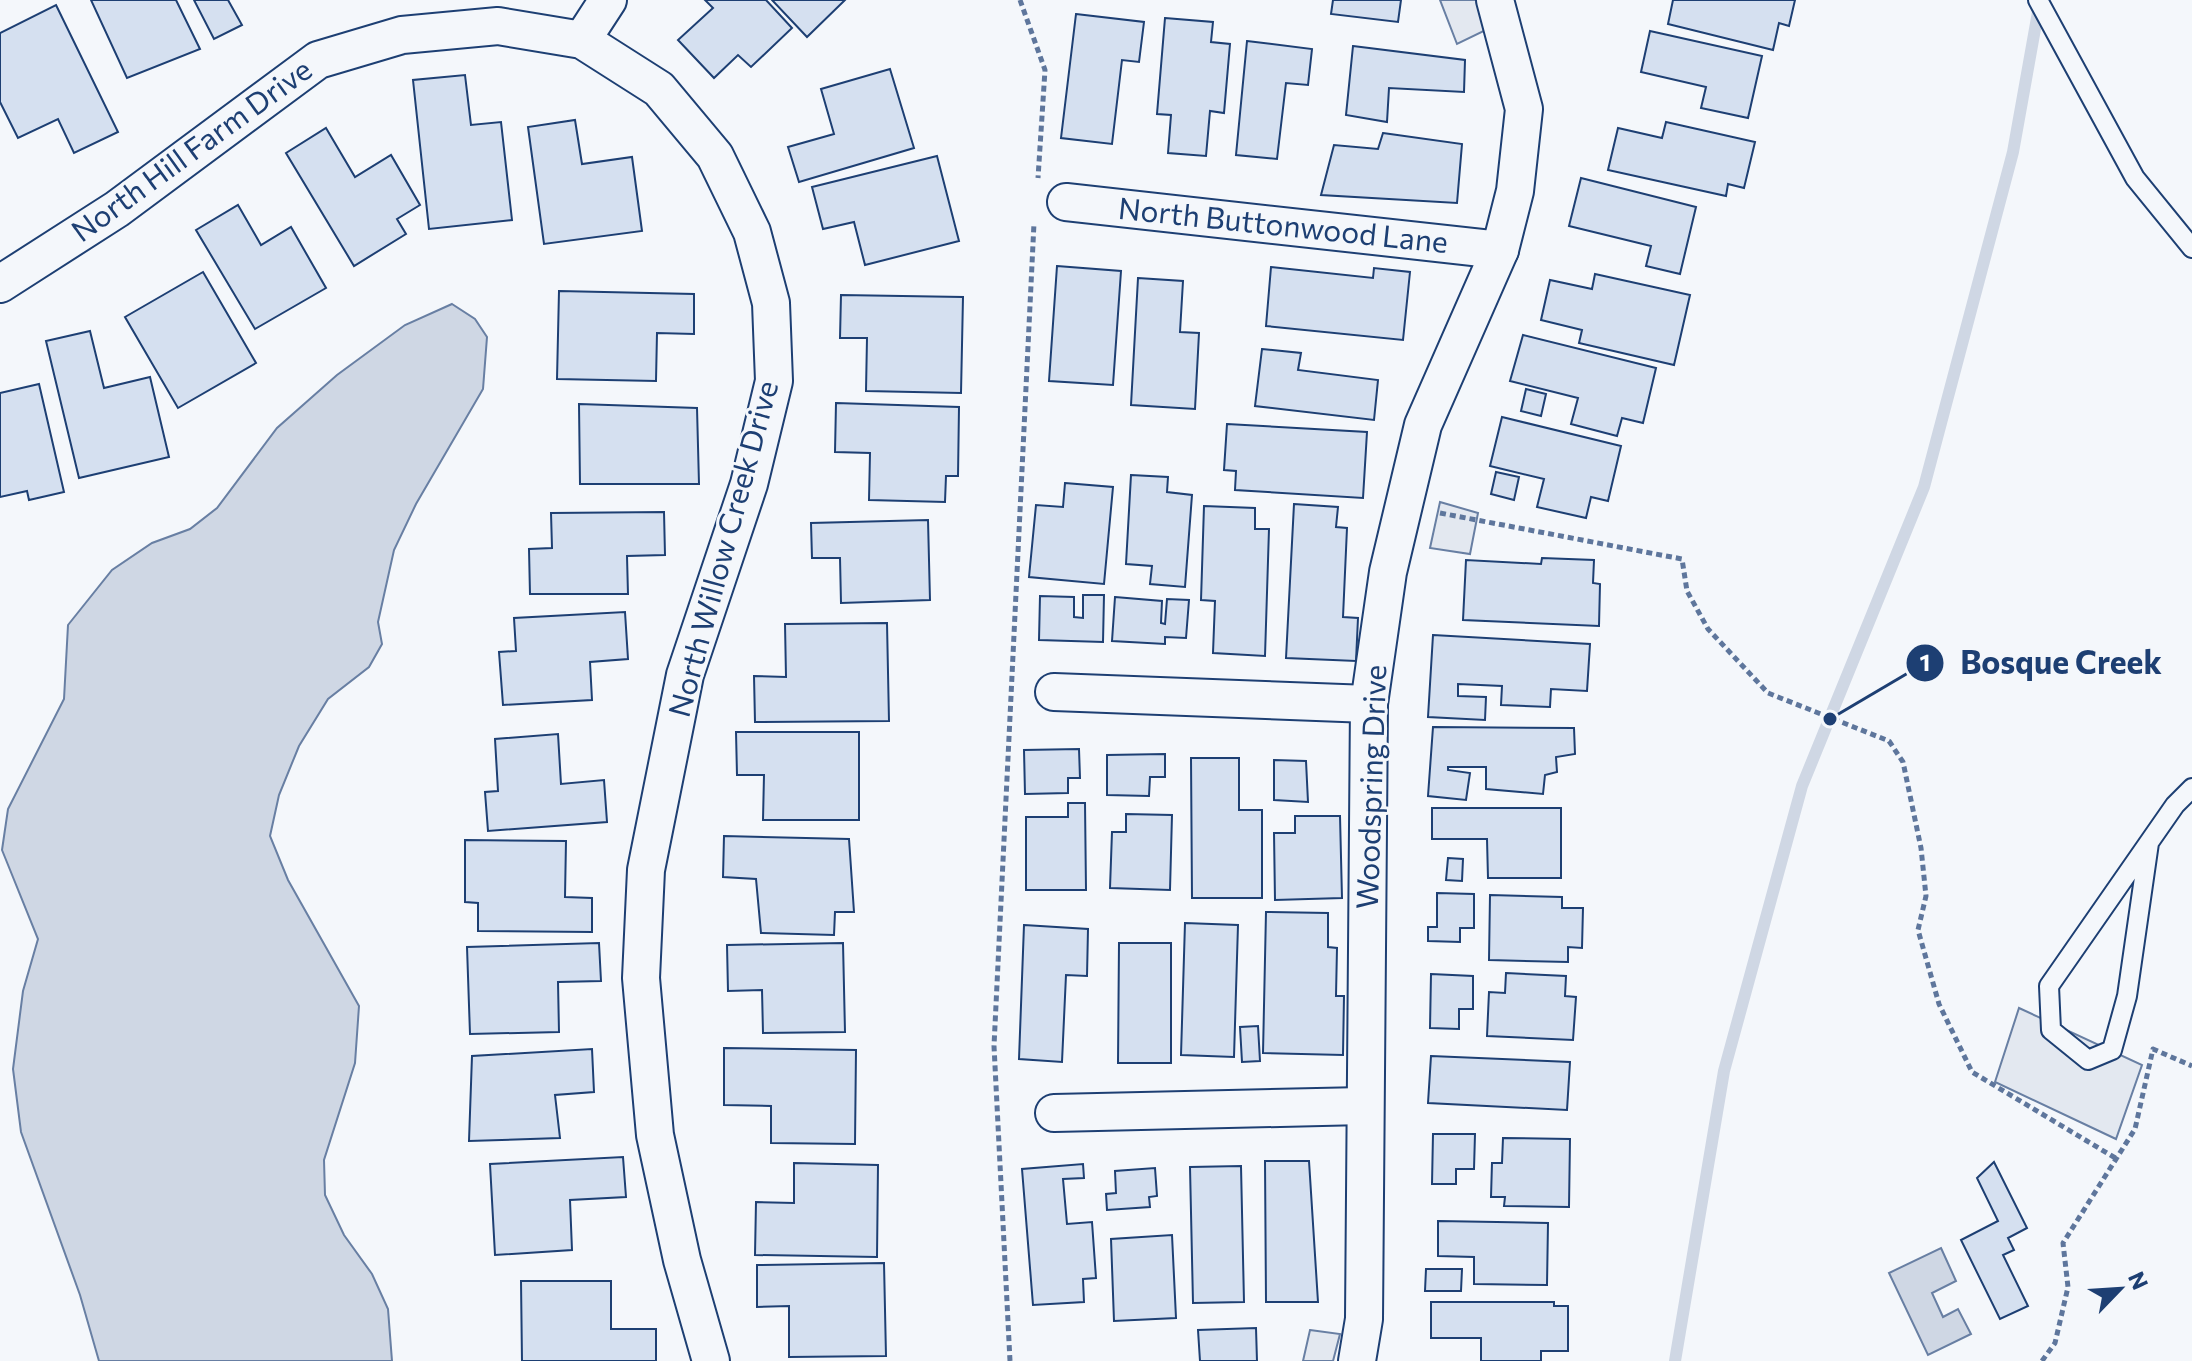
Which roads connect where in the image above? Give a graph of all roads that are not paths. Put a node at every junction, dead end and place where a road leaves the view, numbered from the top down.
1 (608, 0) edge
2 (1495, 0) edge
3 (2038, 0) edge
4 (582, 40) junction
5 (1051, 207) road end
6 (2192, 248) edge
7 (1500, 250) junction
8 (0, 284) edge
9 (1054, 692) dead end
10 (1369, 704) junction
11 (2192, 788) edge
12 (2149, 843) junction
13 (1364, 1106) junction
14 (1054, 1113) dead end
15 (711, 1361) edge
16 (1357, 1361) edge

1 - 4 street
2 - 7 street, Woodspring Drive
3 - 6 lane
4 - 8 street, North Hill Farm Drive
4 - 15 street, North Willow Creek Drive
5 - 7 street, North Buttonwood Lane
7 - 10 street, Woodspring Drive
9 - 10 street
10 - 13 street, Woodspring Drive
11 - 12 lane
12 - 12 lane
13 - 14 street
13 - 16 street, Woodspring Drive

